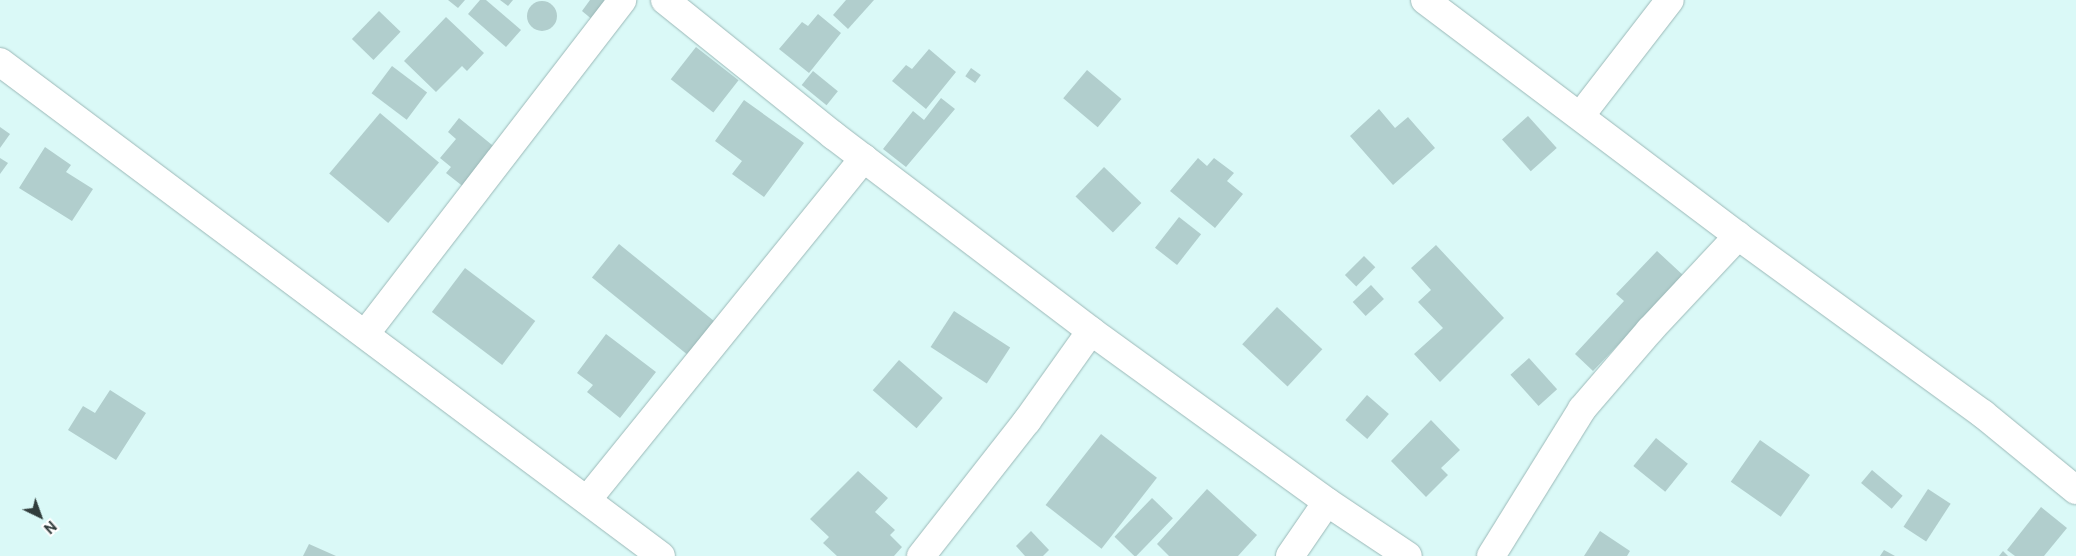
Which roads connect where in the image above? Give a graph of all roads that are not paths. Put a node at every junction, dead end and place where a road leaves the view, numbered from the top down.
1 (622, 0) edge
2 (665, 0) edge
3 (1424, 0) edge
4 (1670, 0) edge
5 (0, 62) edge
6 (1581, 115) junction
7 (864, 158) junction
8 (1738, 236) junction
9 (1092, 331) junction
10 (366, 333) junction
11 (2076, 490) edge
12 (588, 500) junction
13 (1328, 502) junction
14 (661, 556) edge
15 (920, 556) edge
16 (1290, 556) edge
17 (1408, 556) edge
18 (1491, 556) edge

1 - 10 street
2 - 7 street
3 - 6 street
4 - 6 street
5 - 10 street
6 - 8 street
7 - 9 street
7 - 12 street
8 - 11 street
8 - 18 street
9 - 13 street
9 - 15 street
10 - 12 street
12 - 14 street
13 - 16 street
13 - 17 street

